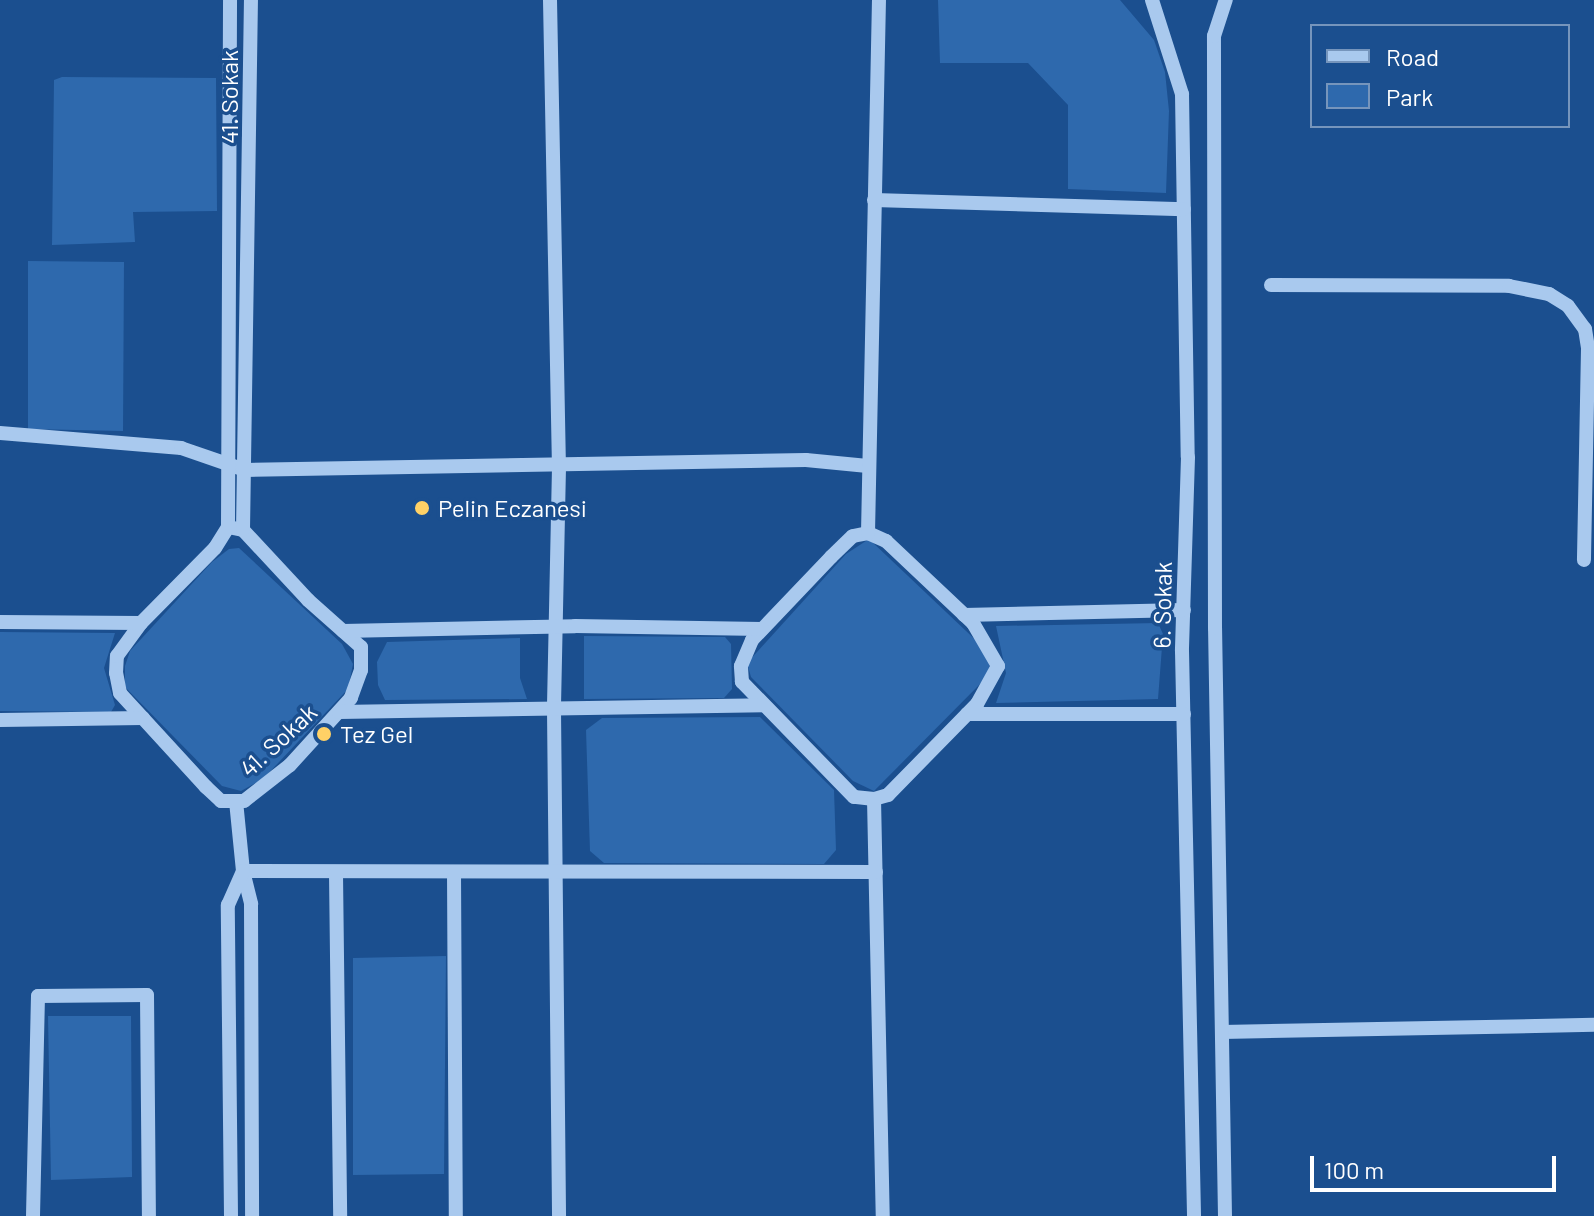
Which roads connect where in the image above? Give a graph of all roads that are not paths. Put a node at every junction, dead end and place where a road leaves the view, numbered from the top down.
1 (230, 0) edge
2 (251, 0) edge
3 (550, 0) edge
4 (879, 0) edge
5 (1152, 0) edge
6 (1226, 0) edge
7 (874, 200) junction
8 (1184, 209) junction
9 (1271, 285) dead end
10 (1591, 387) edge
11 (0, 433) edge
12 (227, 461) junction
13 (868, 466) junction
14 (559, 467) junction
15 (245, 470) junction
16 (236, 528) junction
17 (868, 533) junction
18 (1584, 560) dead end
19 (1184, 610) junction
20 (964, 615) junction
21 (0, 622) edge
22 (141, 623) junction
23 (555, 626) junction
24 (762, 629) junction
25 (343, 631) junction
26 (764, 705) junction
27 (554, 710) junction
28 (339, 712) junction
29 (967, 714) junction
30 (1184, 714) junction
31 (143, 718) junction
32 (0, 720) edge
33 (874, 799) junction
34 (236, 801) junction
35 (243, 871) junction
36 (556, 871) junction
37 (454, 872) junction
38 (876, 872) junction
39 (336, 874) junction
40 (1594, 1025) edge
41 (1222, 1032) junction
42 (33, 1216) edge
43 (149, 1216) edge
44 (231, 1216) edge
45 (252, 1216) edge
46 (340, 1216) edge
47 (456, 1216) edge
48 (559, 1216) edge
49 (883, 1216) edge
50 (1194, 1216) edge
51 (1225, 1216) edge

1 - 12 street, 41. Sokak
2 - 15 street, 41. Sokak
3 - 14 street
4 - 7 street
5 - 8 street, 6. Sokak
6 - 41 street
7 - 8 street
7 - 13 street
8 - 19 street, 6. Sokak
9 - 10 street
10 - 18 street
11 - 12 street
12 - 15 street
12 - 16 street, 41. Sokak
13 - 14 street
13 - 17 street
14 - 15 street
14 - 23 street
15 - 16 street, 41. Sokak
16 - 22 street, 41. Sokak
16 - 25 street, 41. Sokak
17 - 20 street
17 - 24 street
19 - 20 street
19 - 30 street, 6. Sokak
20 - 29 street
21 - 22 street
22 - 31 street, 41. Sokak
23 - 24 street
23 - 25 street
23 - 27 street
24 - 26 street
25 - 28 street, 41. Sokak
26 - 27 street
26 - 33 street
27 - 28 street
27 - 36 street
28 - 34 street, 41. Sokak
29 - 30 street
29 - 33 street
30 - 50 street, 6. Sokak
31 - 32 street
31 - 34 street, 41. Sokak
33 - 38 street
34 - 35 street
35 - 39 street
35 - 44 street
35 - 45 street
36 - 37 street
36 - 38 street
36 - 48 street
37 - 39 street
37 - 47 street
38 - 49 street
39 - 46 street
40 - 41 street
41 - 51 street
42 - 43 street

